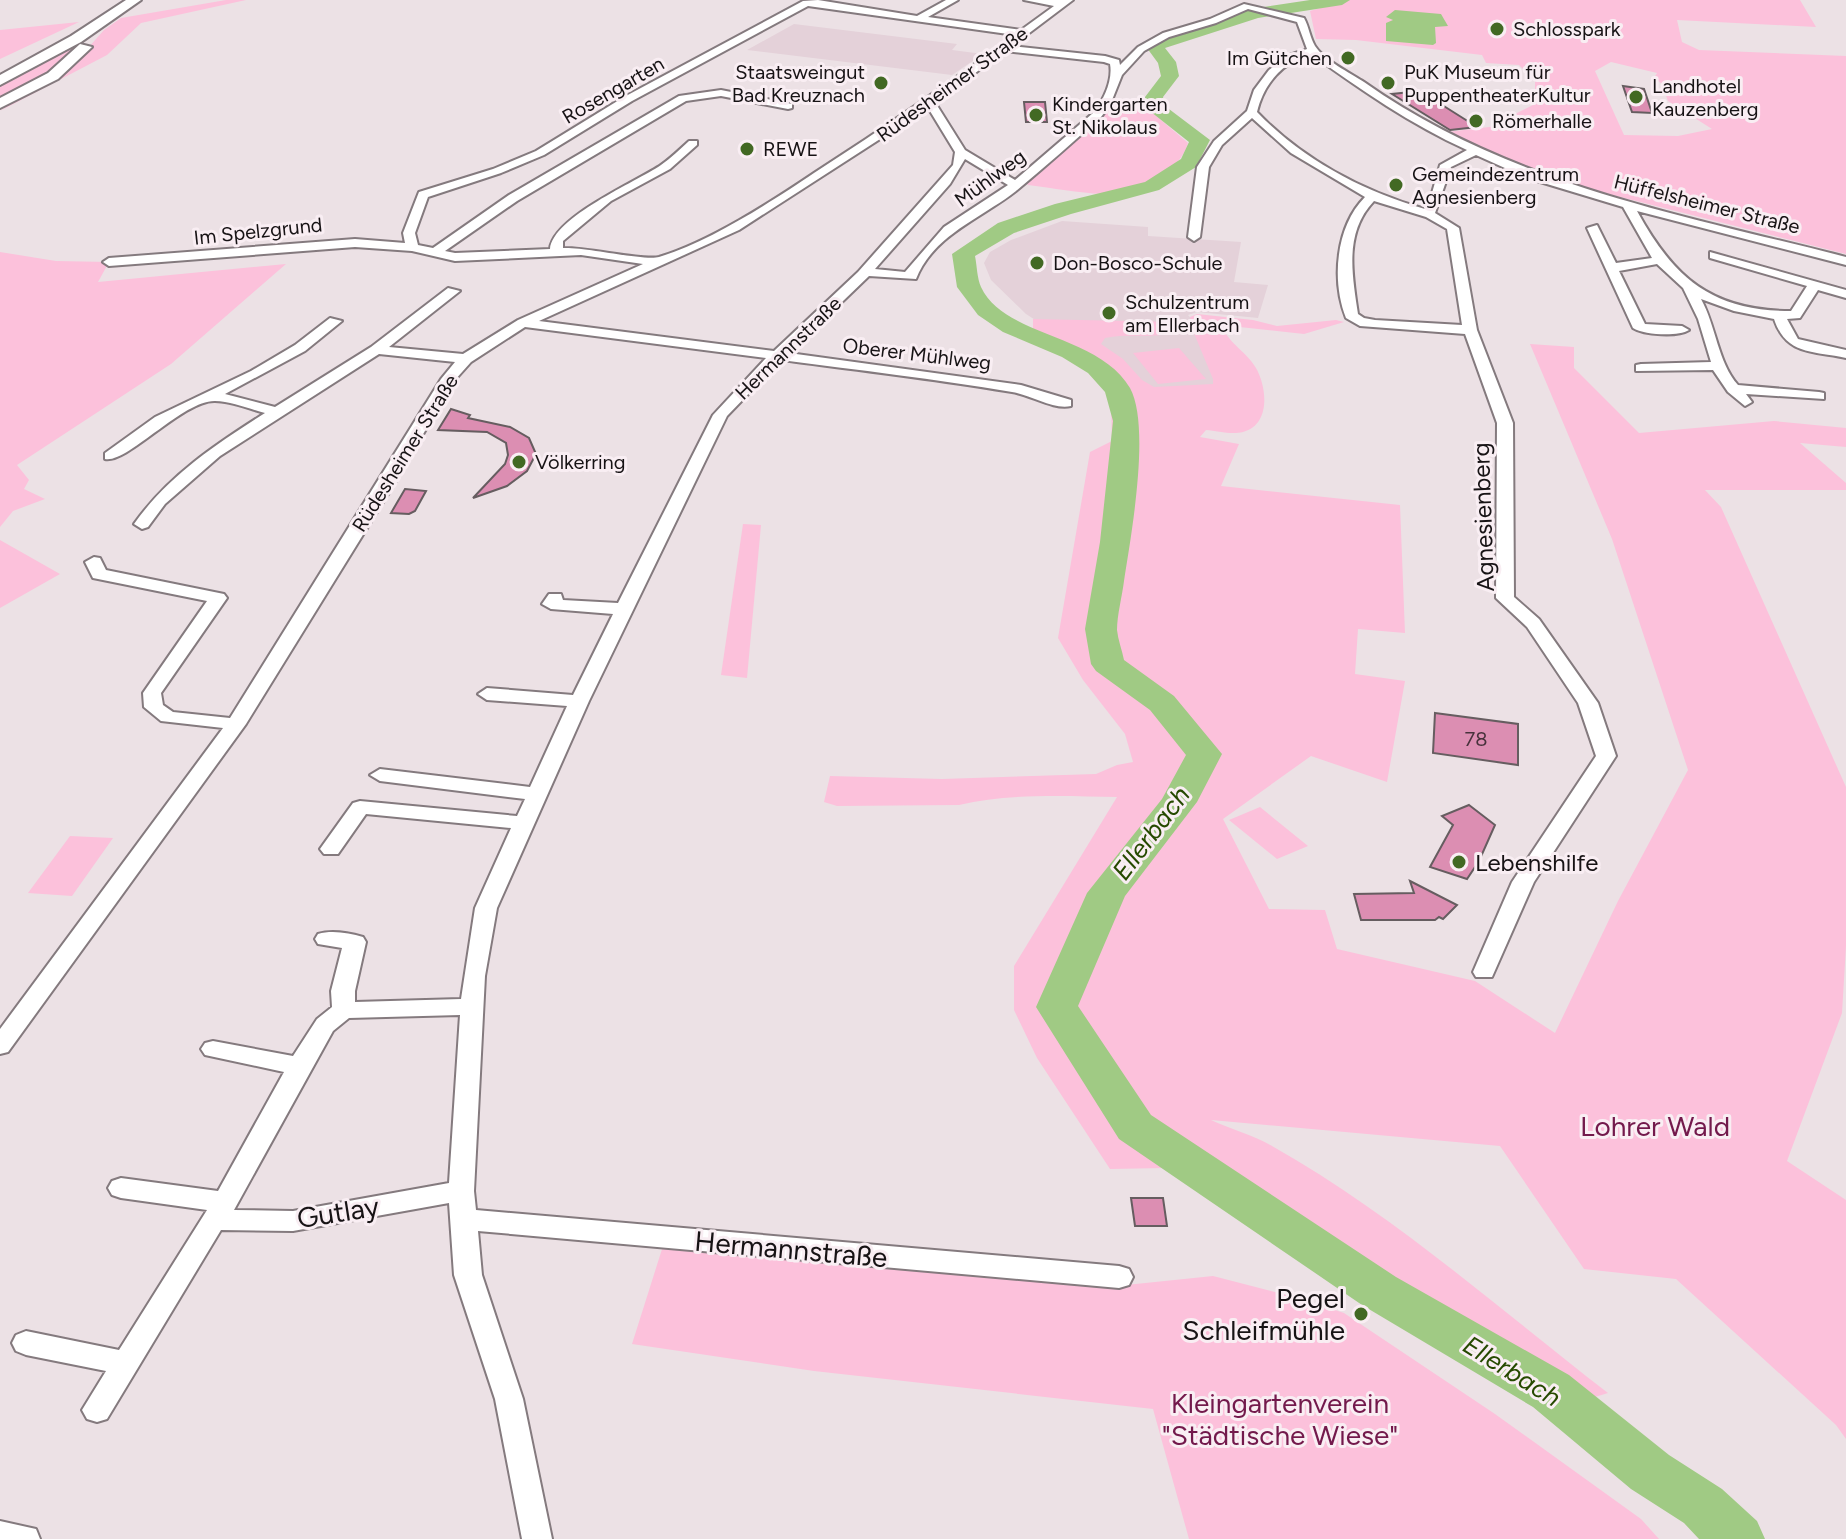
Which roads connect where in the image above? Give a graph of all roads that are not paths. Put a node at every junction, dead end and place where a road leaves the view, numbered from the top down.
1 (122, 0) edge
2 (135, 0) edge
3 (953, 0) edge
4 (1029, 0) edge
5 (809, 2) edge
6 (1064, 2) edge
7 (1248, 3) edge
8 (107, 19) junction
9 (918, 19) junction
10 (90, 21) junction
11 (1022, 33) junction
12 (1002, 48) junction
13 (1312, 50) junction
14 (19, 54) dead end
15 (0, 74) edge
16 (1117, 74) junction
17 (0, 81) edge
18 (0, 104) edge
19 (788, 106) dead end
20 (924, 106) junction
21 (1252, 112) junction
22 (693, 143) dead end
23 (1476, 150) junction
24 (961, 152) junction
25 (1016, 185) junction
26 (1372, 196) junction
27 (1627, 204) junction
28 (1425, 214) junction
29 (1593, 228) dead end
30 (1194, 237) dead end
31 (412, 247) junction
32 (556, 251) junction
33 (434, 253) junction
34 (1714, 255) dead end
35 (1660, 260) junction
36 (1846, 261) edge
37 (109, 262) dead end
38 (658, 262) junction
39 (1612, 268) junction
40 (865, 272) junction
41 (1814, 285) junction
42 (1689, 288) junction
43 (453, 291) dead end
44 (1846, 294) edge
45 (1779, 315) junction
46 (335, 321) dead end
47 (523, 323) junction
48 (1470, 330) junction
49 (1682, 330) dead end
50 (377, 350) junction
51 (1846, 354) edge
52 (776, 357) junction
53 (466, 359) junction
54 (1721, 366) junction
55 (1641, 368) dead end
56 (1733, 389) junction
57 (209, 395) junction
58 (1819, 396) dead end
59 (1745, 402) dead end
60 (1066, 403) dead end
61 (279, 412) junction
62 (110, 456) dead end
63 (142, 524) dead end
64 (94, 562) dead end
65 (555, 598) dead end
66 (624, 609) junction
67 (487, 694) dead end
68 (579, 701) junction
69 (236, 724) junction
70 (380, 775) dead end
71 (536, 794) junction
72 (524, 823) junction
73 (331, 849) dead end
74 (326, 939) dead end
75 (1484, 972) dead end
76 (471, 1007) junction
77 (344, 1010) junction
78 (0, 1046) edge
79 (213, 1049) dead end
80 (299, 1066) junction
81 (121, 1188) dead end
82 (462, 1205) junction
83 (219, 1211) junction
84 (1119, 1277) dead end
85 (26, 1343) dead end
86 (126, 1363) junction
87 (97, 1410) dead end
88 (0, 1535) edge
89 (25, 1539) edge
90 (537, 1539) edge

1 - 10 highway
2 - 8 highway
3 - 9 street
4 - 6 street
5 - 9 street
5 - 31 street, Rosengarten
6 - 11 street, Rüdesheimer Straße
7 - 13 street, Hüffelsheimer Straße
7 - 16 street, Mühlweg
8 - 17 highway
8 - 18 highway
9 - 11 street
10 - 14 highway
10 - 15 highway
11 - 12 street, Rüdesheimer Straße
12 - 16 street
12 - 20 street, Rüdesheimer Straße
13 - 21 street
13 - 23 street, Hüffelsheimer Straße
16 - 25 street, Mühlweg
19 - 33 street
20 - 24 street
20 - 38 street, Rüdesheimer Straße
21 - 26 street, Agnesienberg
21 - 30 street
22 - 32 street
23 - 27 street, Hüffelsheimer Straße
23 - 28 street
24 - 25 street
24 - 40 street, Hermannstraße
25 - 40 street, Mühlweg
26 - 28 street, Agnesienberg
26 - 48 street
27 - 35 street
27 - 36 street, Hüffelsheimer Straße
28 - 48 street, Agnesienberg
29 - 39 street
31 - 33 street, Im Spelzgrund
31 - 37 street, Im Spelzgrund
32 - 33 street, Im Spelzgrund
32 - 38 street, Im Spelzgrund
34 - 41 street
35 - 39 street
35 - 42 street
38 - 47 street, Rüdesheimer Straße
39 - 49 street
40 - 52 street, Hermannstraße
41 - 44 street
41 - 45 street
42 - 45 street
42 - 54 street
43 - 50 street
45 - 51 street
46 - 57 street
47 - 52 street, Oberer Mühlweg
47 - 53 street, Rüdesheimer Straße
48 - 75 street, Agnesienberg
50 - 53 street
50 - 61 street
52 - 60 street, Oberer Mühlweg
52 - 66 street, Hermannstraße
53 - 69 street, Rüdesheimer Straße
54 - 55 street
54 - 56 street
56 - 58 street
56 - 59 street
57 - 61 street
57 - 62 street
61 - 63 street
64 - 69 street
65 - 66 street
66 - 68 street, Hermannstraße
67 - 68 street
68 - 71 street, Hermannstraße
69 - 78 street, Rüdesheimer Straße
70 - 71 street
71 - 72 street, Hermannstraße
72 - 73 street
72 - 76 street, Hermannstraße
74 - 77 street
76 - 77 street
76 - 82 street, Hermannstraße
77 - 80 street
79 - 80 street
80 - 83 street
81 - 83 street, Gutlay
82 - 83 street, Gutlay
82 - 84 street, Hermannstraße
82 - 90 street, Hermannstraße
83 - 86 street
85 - 86 street
86 - 87 street
88 - 89 street

